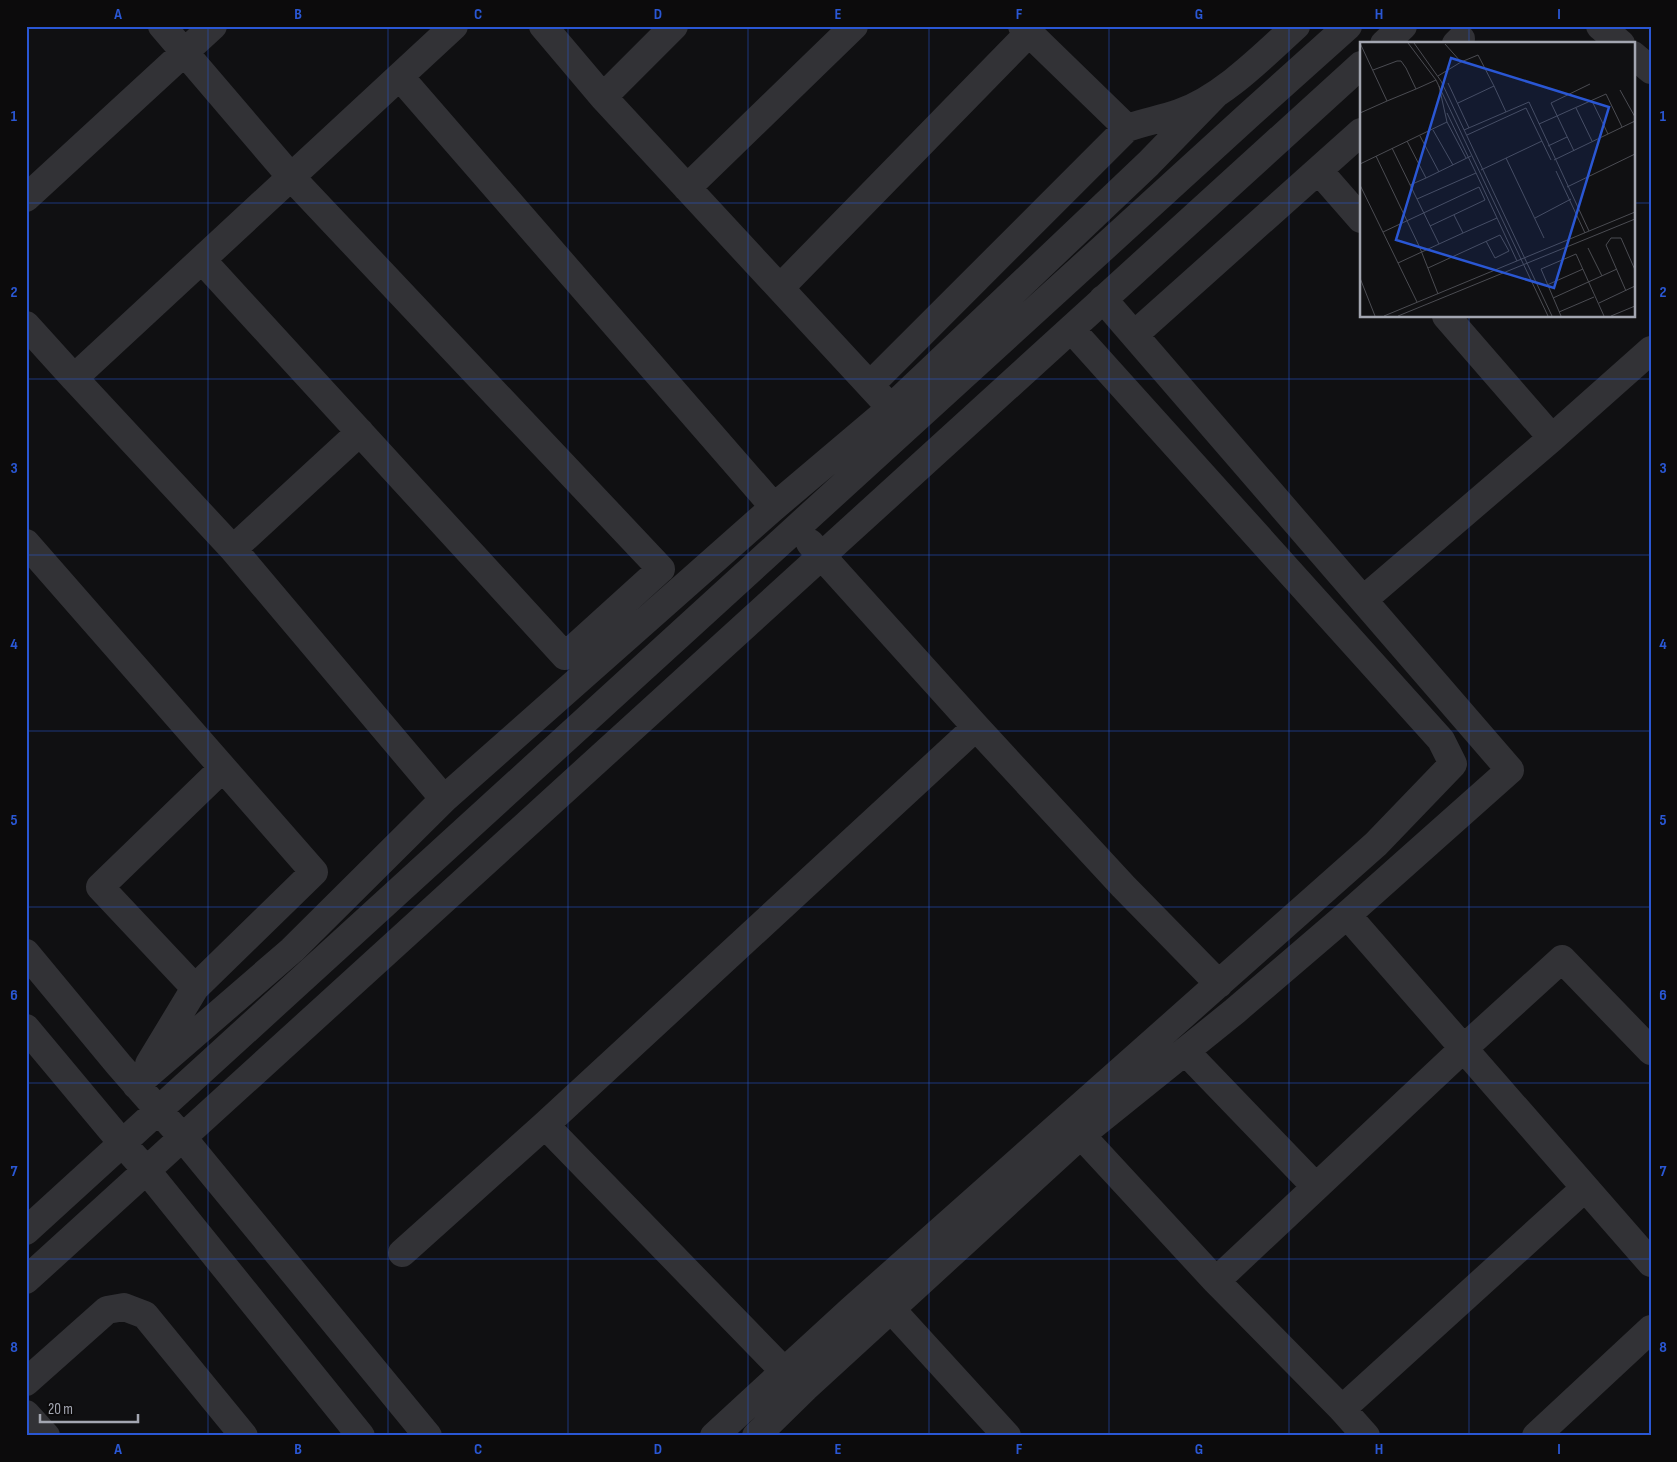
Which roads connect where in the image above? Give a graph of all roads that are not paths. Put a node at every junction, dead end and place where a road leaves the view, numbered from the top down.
1 (162, 26) edge
2 (213, 26) edge
3 (454, 26) edge
4 (543, 26) edge
5 (674, 26) edge
6 (854, 26) edge
7 (1296, 26) edge
8 (1348, 26) edge
9 (1403, 26) edge
10 (1600, 26) edge
11 (1025, 30) edge
12 (1386, 42) edge
13 (1619, 42) edge
14 (184, 53) junction
15 (1634, 56) edge
16 (1360, 66) edge
17 (1651, 70) edge
18 (400, 77) junction
19 (1216, 94) junction
20 (603, 97) junction
21 (1127, 128) junction
22 (1360, 133) edge
23 (1319, 170) junction
24 (291, 177) junction
25 (687, 188) junction
26 (26, 198) edge
27 (1360, 218) edge
28 (202, 260) junction
29 (780, 288) junction
30 (1103, 299) junction
31 (1448, 318) edge
32 (26, 325) edge
33 (1071, 329) junction
34 (1134, 335) junction
35 (1651, 350) edge
36 (74, 378) junction
37 (870, 385) junction
38 (899, 417) junction
39 (360, 432) junction
40 (1552, 438) junction
41 (774, 507) junction
42 (796, 528) junction
43 (26, 543) edge
44 (233, 549) junction
45 (822, 556) junction
46 (1363, 600) junction
47 (976, 727) junction
48 (223, 768) junction
49 (444, 799) junction
50 (1347, 915) junction
51 (26, 953) edge
52 (1219, 984) junction
53 (195, 988) junction
54 (26, 1028) edge
55 (1463, 1049) junction
56 (1185, 1051) junction
57 (1651, 1051) edge
58 (136, 1085) junction
59 (159, 1111) junction
60 (544, 1125) junction
61 (1080, 1135) junction
62 (183, 1138) junction
63 (122, 1144) junction
64 (147, 1171) junction
65 (1316, 1187) junction
66 (1585, 1188) junction
67 (26, 1231) edge
68 (402, 1253) dead end
69 (1651, 1263) edge
70 (26, 1280) edge
71 (1216, 1282) junction
72 (891, 1309) junction
73 (1651, 1329) edge
74 (794, 1380) junction
75 (26, 1382) edge
76 (1342, 1409) junction
77 (26, 1414) edge
78 (46, 1436) edge
79 (244, 1436) edge
80 (360, 1436) edge
81 (428, 1436) edge
82 (714, 1436) edge
83 (756, 1436) edge
84 (1007, 1436) edge
85 (1366, 1436) edge
86 (1536, 1436) edge

1 - 14 street
2 - 14 street
3 - 18 street
4 - 20 street
5 - 20 street
6 - 25 street
7 - 19 street
8 - 38 street
9 - 12 street
10 - 13 street
11 - 21 street
11 - 29 street
14 - 24 street
14 - 26 street
15 - 17 street
16 - 30 street
18 - 24 street
18 - 41 street
19 - 21 street
19 - 38 street
20 - 25 street
21 - 37 street
22 - 23 street
23 - 27 street
23 - 34 street
24 - 28 street
24 - 39 street
25 - 29 street
28 - 36 street
28 - 39 street
29 - 37 street
30 - 33 street
30 - 34 street
31 - 40 street
32 - 36 street
33 - 45 street
33 - 52 street
34 - 46 street
35 - 40 street
36 - 44 street
37 - 38 street
38 - 41 street
38 - 42 street
39 - 44 street
40 - 46 street
41 - 49 street
42 - 45 street
42 - 59 street
43 - 48 street
44 - 49 street
45 - 47 street
45 - 62 street
46 - 50 street
47 - 52 street
47 - 60 street
48 - 53 street
48 - 53 street
49 - 58 street
50 - 55 street
50 - 56 street
51 - 58 street
52 - 74 street
53 - 58 street
54 - 63 street
55 - 57 street
55 - 65 street
55 - 66 street
56 - 61 street
56 - 65 street
58 - 59 street
59 - 62 street
59 - 63 street
60 - 68 street
60 - 74 street
61 - 71 street
61 - 72 street
62 - 64 street
62 - 81 street
63 - 64 street
63 - 67 street
64 - 70 street
64 - 80 street
65 - 71 street
66 - 69 street
66 - 76 street
71 - 76 street
72 - 74 street
72 - 84 street
73 - 86 street
74 - 82 street
74 - 83 street
75 - 79 street
76 - 85 street
77 - 78 street

